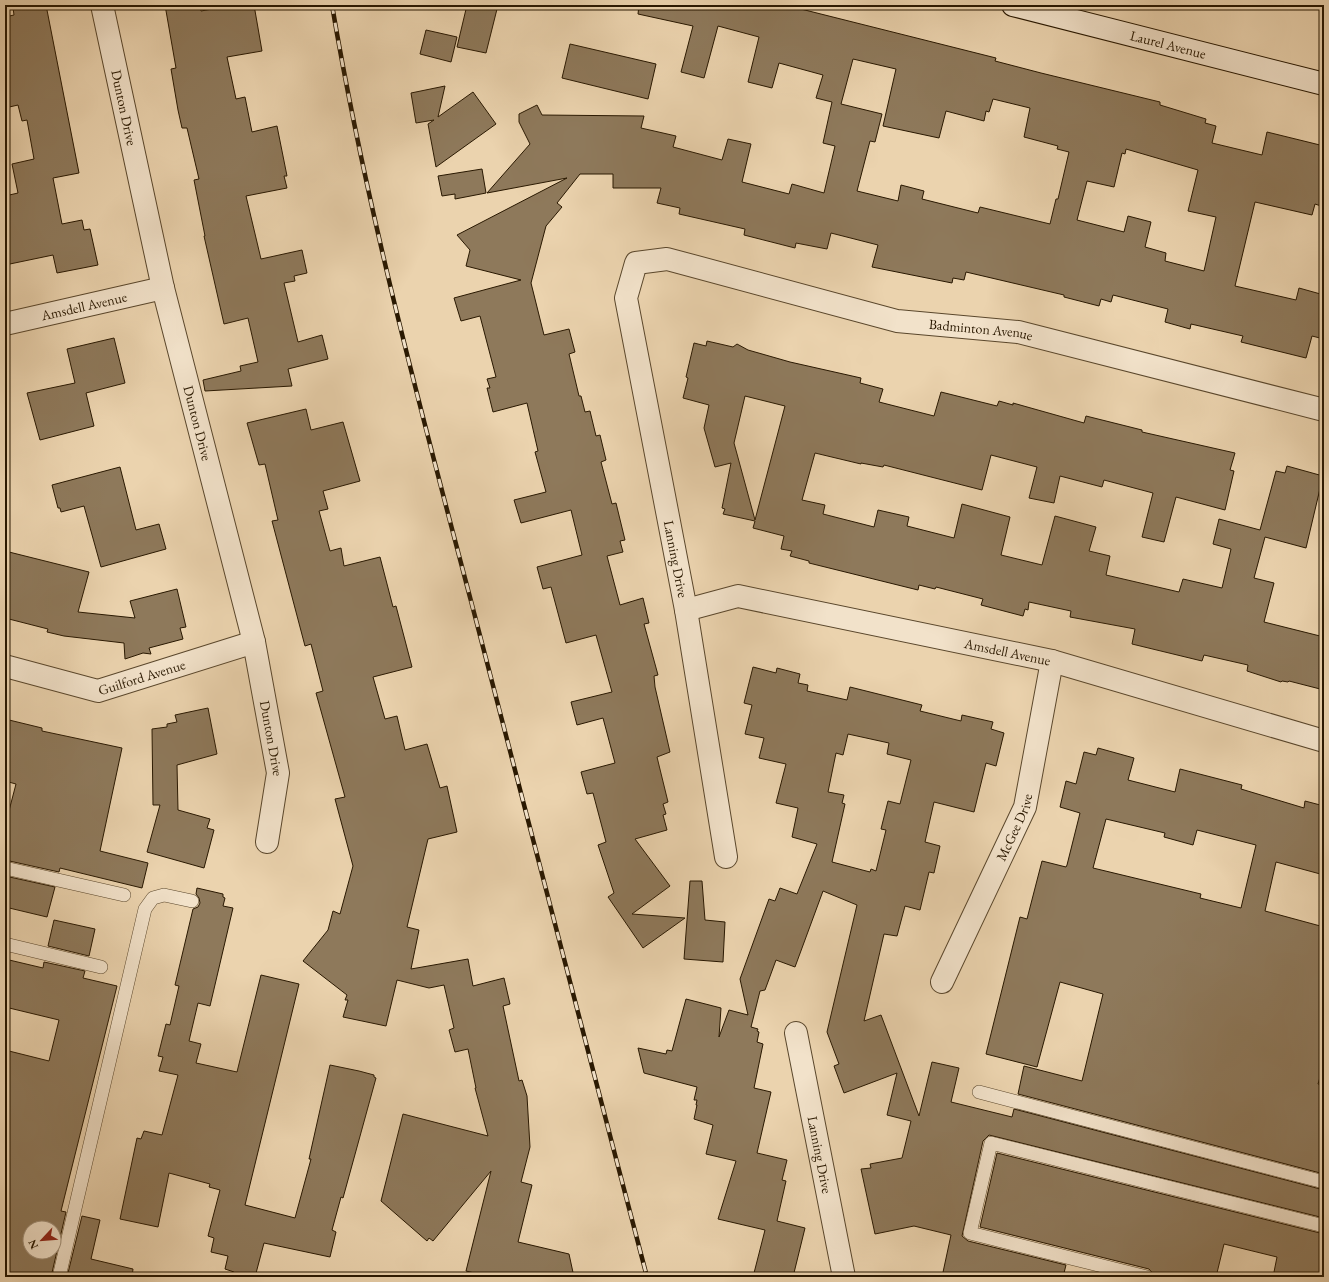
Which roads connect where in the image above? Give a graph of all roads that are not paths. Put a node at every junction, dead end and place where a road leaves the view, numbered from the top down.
1 (102, 5) edge
2 (1013, 5) edge
3 (1324, 84) edge
4 (636, 263) joint
5 (163, 288) junction
6 (5, 324) edge
7 (1324, 410) edge
8 (686, 610) junction
9 (254, 642) junction
10 (1052, 661) junction
11 (5, 666) edge
12 (1324, 740) edge
13 (267, 842) dead end
14 (726, 857) dead end
15 (5, 868) edge
16 (124, 895) dead end
17 (192, 901) dead end
18 (5, 944) edge
19 (101, 967) dead end
20 (942, 982) dead end
21 (796, 1033) dead end
22 (979, 1092) dead end
23 (1324, 1182) edge
24 (1324, 1226) edge
25 (59, 1277) edge
26 (844, 1277) edge
27 (1148, 1277) edge

1 - 5 street, Dunton Drive
2 - 3 street, Laurel Avenue
4 - 7 street, Badminton Avenue
4 - 8 street, Lanning Drive
5 - 6 street, Amsdell Avenue
5 - 9 street, Dunton Drive
8 - 10 street, Amsdell Avenue
8 - 14 street, Lanning Drive
9 - 11 street, Guilford Avenue
9 - 13 street, Dunton Drive
10 - 12 street, Amsdell Avenue
10 - 20 street, McGee Drive
15 - 16 lane
17 - 25 lane
18 - 19 lane
21 - 26 street, Lanning Drive
22 - 23 lane
24 - 27 lane

